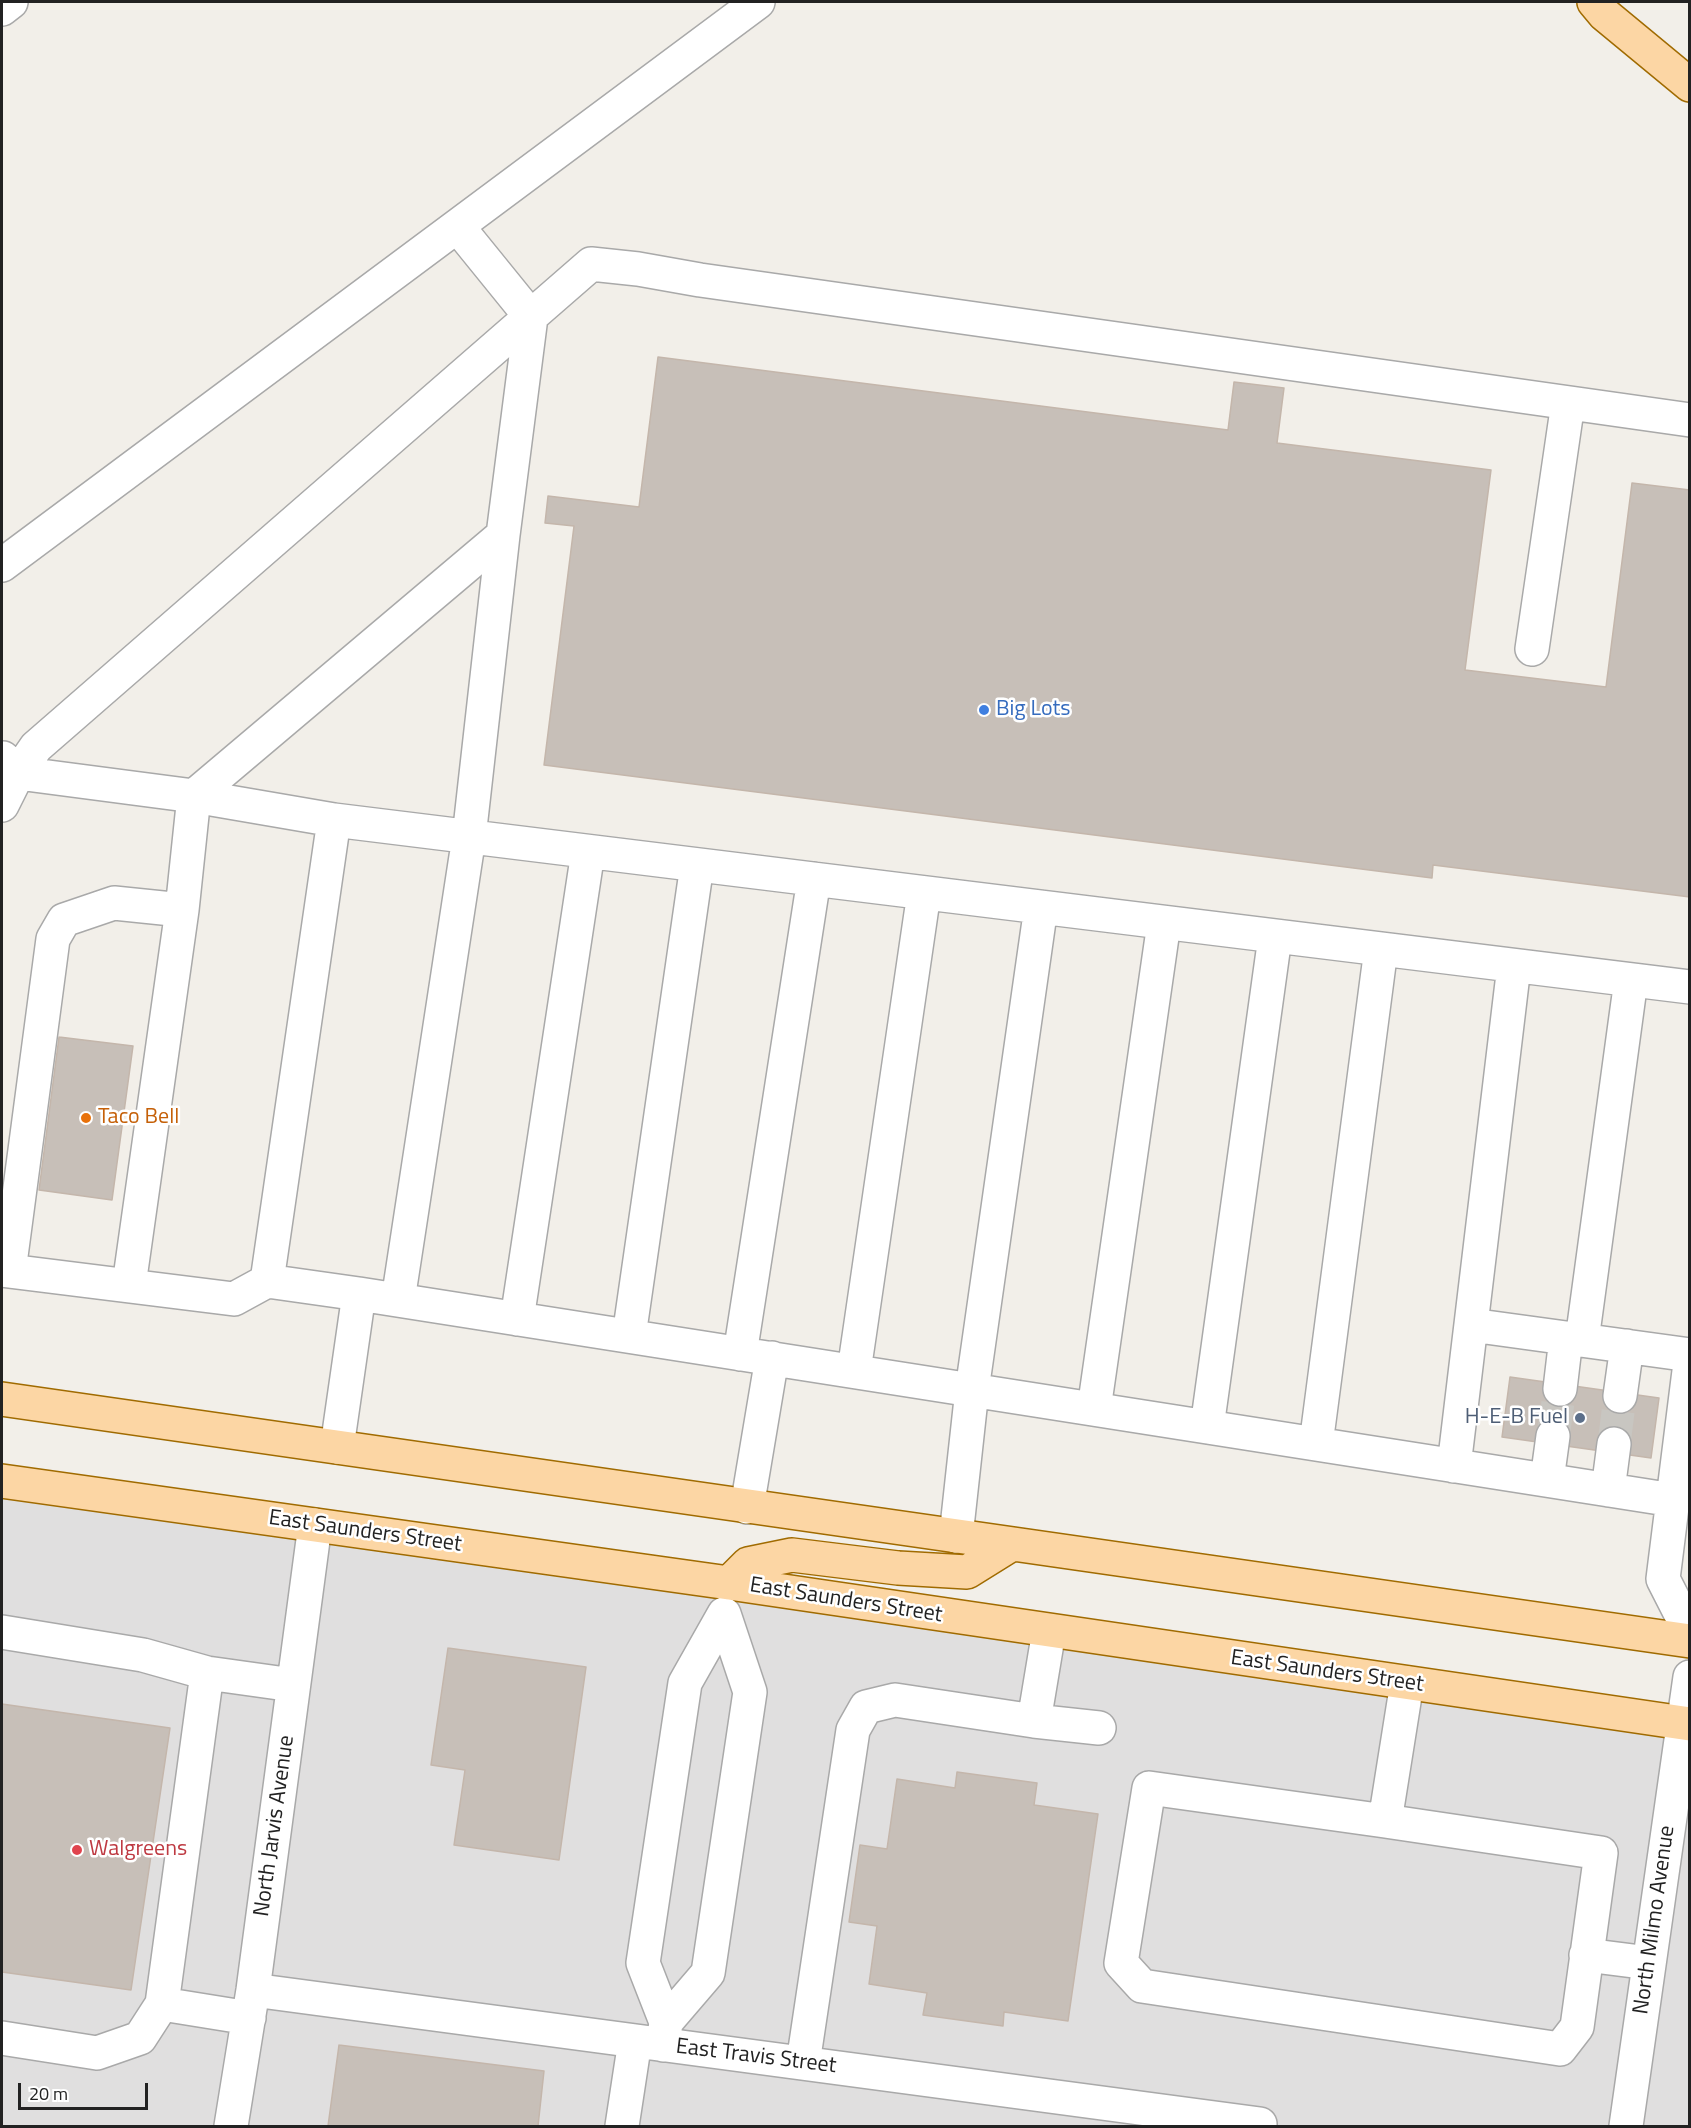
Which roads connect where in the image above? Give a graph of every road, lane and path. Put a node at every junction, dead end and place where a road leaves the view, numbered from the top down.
1 (11, 2) edge
2 (758, 2) edge
3 (1594, 2) edge
4 (2, 9) edge
5 (1689, 85) edge
6 (458, 227) junction
7 (531, 317) junction
8 (1568, 403) junction
9 (1689, 420) edge
10 (503, 535) junction
11 (2, 566) edge
12 (1532, 649) dead end
13 (10, 765) edge
14 (194, 796) junction
15 (2, 805) edge
16 (334, 820) junction
17 (469, 837) junction
18 (588, 852) junction
19 (697, 865) junction
20 (814, 879) junction
21 (924, 893) junction
22 (1041, 908) junction
23 (182, 910) junction
24 (1164, 922) junction
25 (1275, 937) junction
26 (1381, 949) junction
27 (1514, 966) junction
28 (1631, 980) junction
29 (1689, 987) edge
30 (5, 1270) edge
31 (267, 1281) junction
32 (129, 1285) junction
33 (359, 1294) junction
34 (398, 1300) junction
35 (517, 1319) junction
36 (1471, 1325) junction
37 (629, 1336) junction
38 (1574, 1339) junction
39 (1627, 1346) junction
40 (1689, 1355) edge
41 (756, 1356) junction
42 (1689, 1364) edge
43 (854, 1371) junction
44 (1560, 1389) tunnel mouth
45 (972, 1390) junction
46 (1620, 1396) tunnel mouth
47 (2, 1399) edge
48 (1094, 1409) junction
49 (1207, 1427) junction
50 (1553, 1436) tunnel mouth
51 (1316, 1444) junction
52 (1614, 1444) tunnel mouth
53 (337, 1447) junction
54 (1454, 1466) junction
55 (1547, 1480) junction
56 (2, 1481) edge
57 (1608, 1490) junction
58 (1673, 1500) junction
59 (747, 1506) junction
60 (315, 1525) junction
61 (956, 1536) junction
62 (1012, 1544) junction
63 (727, 1598) junction
64 (2, 1632) edge
65 (1049, 1632) junction
66 (1689, 1632) edge
67 (1689, 1641) edge
68 (207, 1673) junction
69 (1689, 1677) edge
70 (1407, 1683) junction
71 (293, 1685) junction
72 (1034, 1721) junction
73 (1686, 1724) edge
74 (1099, 1728) dead end
75 (1385, 1821) junction
76 (1586, 1954) junction
77 (1649, 1963) junction
78 (162, 2004) junction
79 (251, 2004) junction
80 (654, 2036) junction
81 (2, 2038) edge
82 (803, 2063) junction
83 (1259, 2125) edge
84 (231, 2127) edge
85 (622, 2127) edge
86 (1626, 2127) edge

1 - 4 street
2 - 6 street
3 - 5 main road
6 - 7 street
6 - 11 street
7 - 8 street
7 - 10 street
7 - 13 street
8 - 9 street
8 - 12 street
10 - 14 street
10 - 17 street
13 - 14 street
13 - 15 street
14 - 16 street
14 - 23 street
16 - 17 street
16 - 31 street
17 - 18 street
17 - 34 street
18 - 19 street
18 - 35 street
19 - 20 street
19 - 37 street
20 - 21 street
20 - 41 street
21 - 22 street
21 - 43 street
22 - 24 street
22 - 45 street
23 - 30 street
23 - 32 street
24 - 25 street
24 - 48 street
25 - 26 street
25 - 49 street
26 - 27 street
26 - 51 street
27 - 28 street
27 - 36 street
28 - 29 street
28 - 38 street
30 - 32 street
31 - 32 street
31 - 33 street
33 - 34 street
33 - 53 street
34 - 35 street
35 - 37 street
36 - 38 street
36 - 54 street
37 - 41 street
38 - 39 street
38 - 44 street
39 - 40 street
39 - 46 street
41 - 43 street
41 - 59 street
42 - 58 street
43 - 45 street
45 - 48 street
45 - 61 street
47 - 53 main road
48 - 49 street
49 - 51 street
50 - 55 street
51 - 54 street
52 - 57 street
53 - 59 main road
54 - 55 street
55 - 57 street
56 - 60 main road, East Saunders Street
57 - 58 street
58 - 66 street
59 - 61 main road
60 - 63 main road, East Saunders Street
60 - 71 street, North Jarvis Avenue
61 - 62 main road
62 - 63 main road
62 - 67 main road
63 - 65 main road, East Saunders Street
63 - 80 street
63 - 80 street
64 - 68 street
65 - 70 main road, East Saunders Street
65 - 72 street
68 - 71 street
68 - 78 street
69 - 73 street, North Milmo Avenue
70 - 73 main road, East Saunders Street
70 - 75 street
71 - 79 street, North Jarvis Avenue
72 - 74 street
72 - 82 street
73 - 77 street, North Milmo Avenue
75 - 76 street
75 - 76 street
76 - 77 street
77 - 86 street, North Milmo Avenue
78 - 79 street, East Travis Street
78 - 81 street
79 - 80 street, East Travis Street
79 - 84 street, North Jarvis Avenue
80 - 82 street, East Travis Street
80 - 85 street
82 - 83 street, East Travis Street

